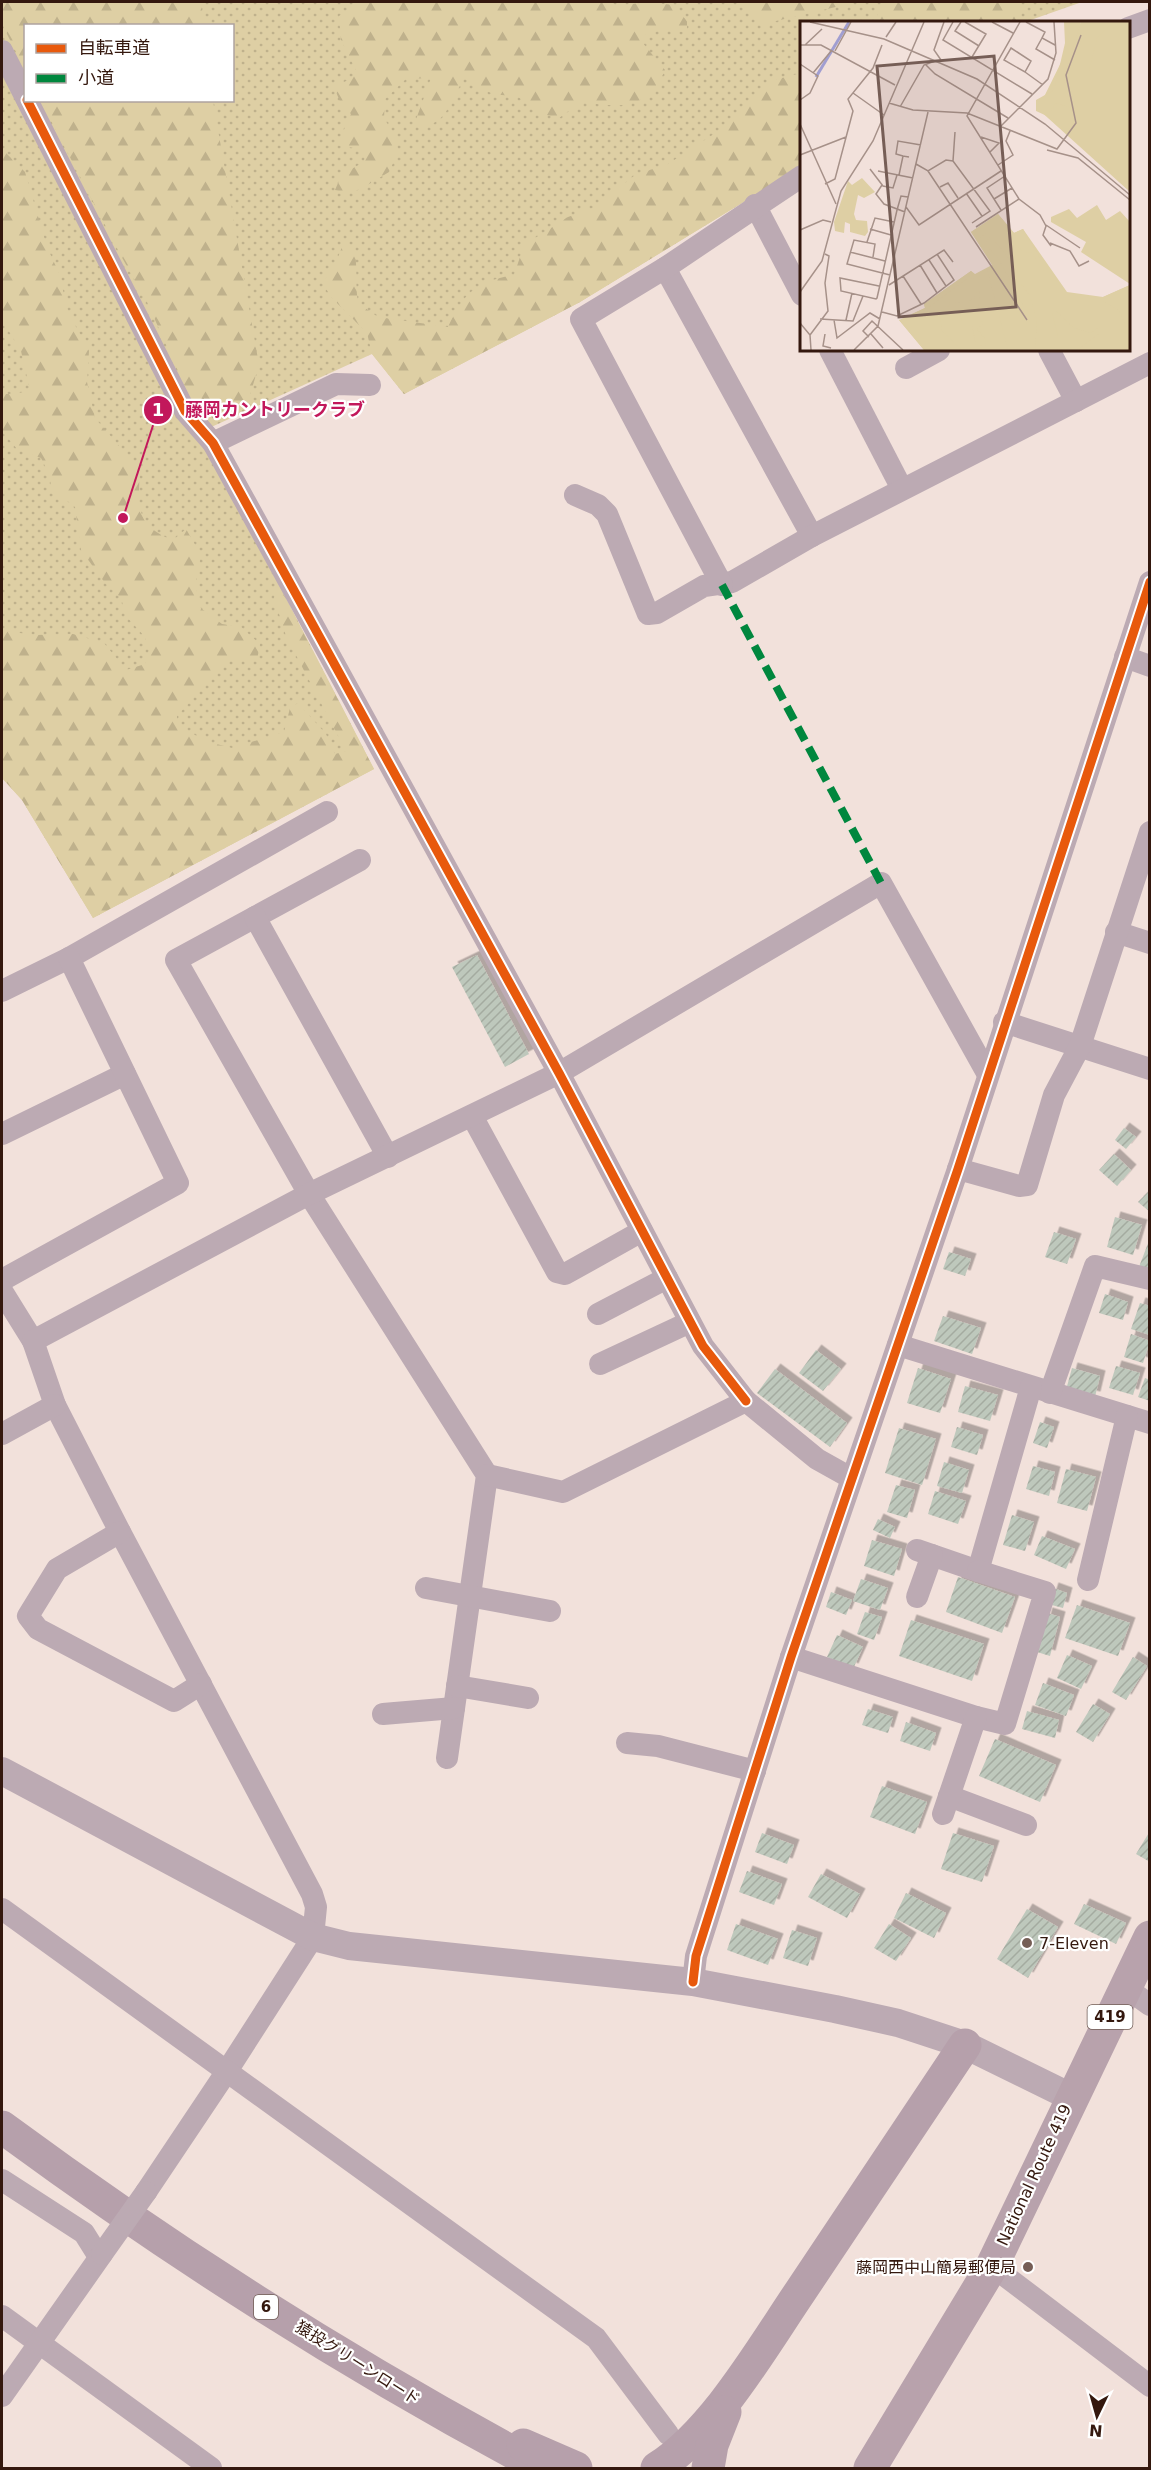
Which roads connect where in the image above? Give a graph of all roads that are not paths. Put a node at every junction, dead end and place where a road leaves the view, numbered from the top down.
1 (1149, 20) edge
2 (1130, 27) edge
3 (2, 51) edge
4 (24, 95) edge
5 (28, 102) edge
6 (800, 177) edge
7 (755, 206) junction
8 (665, 268) junction
9 (800, 293) edge
10 (831, 351) edge
11 (937, 351) edge
12 (1050, 351) edge
13 (1149, 363) edge
14 (906, 368) dead end
15 (370, 385) dead end
16 (1076, 400) junction
17 (213, 444) junction
18 (902, 489) junction
19 (575, 495) dead end
20 (812, 536) junction
21 (1149, 582) edge
22 (722, 585) junction
23 (1125, 657) junction
24 (1149, 666) edge
25 (327, 812) dead end
26 (1149, 832) edge
27 (360, 860) dead end
28 (255, 917) junction
29 (1116, 932) junction
30 (1149, 943) edge
31 (69, 958) junction
32 (2, 991) edge
33 (1004, 1022) junction
34 (1080, 1046) junction
35 (1149, 1069) edge
36 (559, 1073) junction
37 (987, 1073) junction
38 (125, 1074) junction
39 (472, 1116) junction
40 (2, 1134) edge
41 (388, 1157) junction
42 (958, 1169) junction
43 (309, 1194) junction
44 (642, 1231) junction
45 (667, 1278) junction
46 (1149, 1279) edge
47 (2, 1280) edge
48 (2, 1291) edge
49 (598, 1314) dead end
50 (690, 1322) junction
51 (33, 1341) junction
52 (898, 1345) junction
53 (600, 1364) dead end
54 (1040, 1390) junction
55 (746, 1401) junction
56 (55, 1405) junction
57 (1127, 1416) junction
58 (1149, 1424) edge
59 (2, 1434) edge
60 (487, 1475) junction
61 (851, 1478) junction
62 (120, 1532) junction
63 (978, 1571) junction
64 (1088, 1580) dead end
65 (426, 1588) dead end
66 (470, 1595) junction
67 (917, 1598) dead end
68 (550, 1611) dead end
69 (791, 1657) junction
70 (201, 1684) junction
71 (457, 1686) junction
72 (528, 1698) dead end
73 (454, 1708) junction
74 (383, 1714) dead end
75 (976, 1717) junction
76 (627, 1743) dead end
77 (447, 1758) dead end
78 (755, 1771) junction
79 (3, 1774) edge
80 (1026, 1826) dead end
81 (2, 1909) edge
82 (313, 1937) junction
83 (1149, 1937) edge
84 (693, 1982) junction
85 (1137, 1996) edge
86 (965, 2045) junction
87 (227, 2071) junction
88 (1071, 2097) junction
89 (2, 2127) edge
90 (2, 2180) edge
91 (101, 2255) junction
92 (992, 2266) junction
93 (268, 2308) junction
94 (2, 2316) edge
95 (40, 2345) junction
96 (339, 2353) junction
97 (737, 2385) junction
98 (1149, 2386) edge
99 (2, 2396) edge
100 (668, 2434) dead end
101 (211, 2469) edge
102 (507, 2469) edge
103 (542, 2469) edge
104 (576, 2469) edge
105 (657, 2469) edge
106 (708, 2469) edge
107 (870, 2469) edge

1 - 2 street
3 - 4 street
5 - 17 street
6 - 7 street
7 - 8 street
7 - 9 street
8 - 20 street
8 - 22 street
10 - 18 street
11 - 14 street
12 - 16 street
13 - 16 street
15 - 17 street
16 - 18 street
17 - 36 street
18 - 20 street
19 - 22 street
20 - 22 street
21 - 23 street
23 - 24 street
23 - 33 street
25 - 31 street
26 - 29 street
27 - 28 street
28 - 41 street
28 - 43 street
29 - 30 street
29 - 34 street
31 - 32 street
31 - 38 street
33 - 34 street
33 - 37 street
34 - 35 street
34 - 42 street
36 - 37 street
36 - 39 street
36 - 44 street
37 - 42 street
38 - 40 street
38 - 47 street
39 - 41 street
39 - 44 street
41 - 43 street
42 - 52 street
43 - 51 street
43 - 60 street
44 - 45 street
45 - 49 street
45 - 50 street
46 - 54 street
48 - 51 street
50 - 53 street
50 - 55 street
51 - 56 street
52 - 54 street
52 - 61 street
54 - 57 street
54 - 63 street
55 - 60 street
55 - 61 street
56 - 59 street
56 - 62 street
57 - 58 street
57 - 64 street
60 - 66 street
61 - 69 street
62 - 70 street
62 - 70 street
63 - 67 street
63 - 75 street
65 - 66 street
66 - 68 street
66 - 71 street
69 - 75 street
69 - 78 street
70 - 82 street
71 - 72 street
71 - 73 street
73 - 74 street
73 - 77 street
75 - 80 street
76 - 78 street
78 - 84 street
79 - 82 street
81 - 87 street
82 - 84 street
82 - 87 street
83 - 85 highway, National Route 419 / 419
84 - 86 street
85 - 88 highway, National Route 419 / 419
86 - 88 street
86 - 97 main road
87 - 91 street, bridge
87 - 100 street
88 - 92 highway, National Route 419 / 419
89 - 93 main road, 猿投グリーンロード / 6
90 - 91 street
91 - 95 street
92 - 98 street
92 - 107 highway, National Route 419 / 419
93 - 96 main road, 猿投グリーンロード / 6
93 - 102 main road
94 - 95 street
95 - 99 street
95 - 101 street
96 - 103 main road, 猿投グリーンロード / 6
96 - 104 main road
97 - 105 main road
97 - 106 main road

